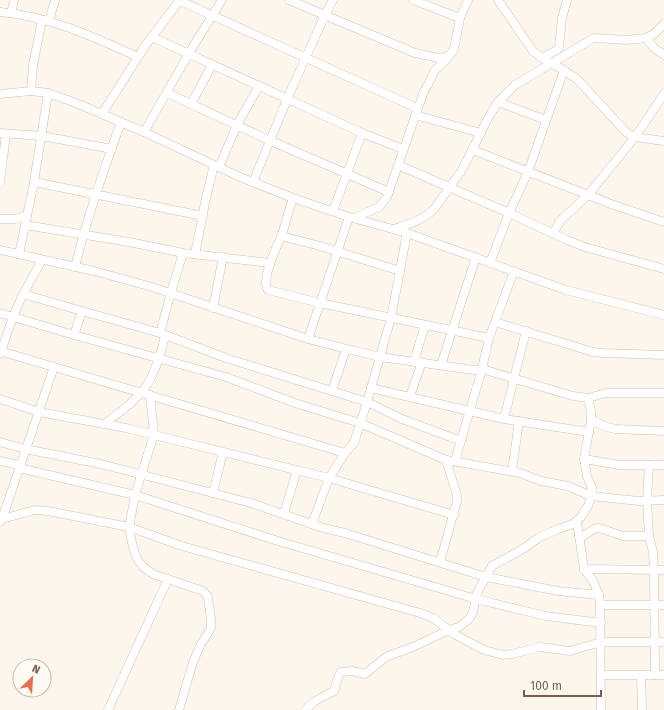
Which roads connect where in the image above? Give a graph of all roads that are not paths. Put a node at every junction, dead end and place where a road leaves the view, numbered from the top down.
1 (14, 0) edge
2 (55, 0) edge
3 (179, 0) edge
4 (222, 0) edge
5 (290, 0) edge
6 (333, 0) edge
7 (413, 0) edge
8 (468, 0) edge
9 (498, 0) edge
10 (567, 0) edge
11 (0, 12) edge
12 (11, 13) junction
13 (325, 15) junction
14 (212, 16) junction
15 (460, 18) junction
16 (46, 21) junction
17 (664, 24) edge
18 (152, 37) junction
19 (646, 38) junction
20 (188, 54) junction
21 (664, 54) edge
22 (449, 56) junction
23 (138, 57) junction
24 (306, 58) junction
25 (542, 58) junction
26 (552, 64) junction
27 (212, 66) junction
28 (564, 70) junction
29 (258, 86) junction
30 (31, 91) junction
31 (48, 93) junction
32 (167, 93) junction
33 (0, 94) edge
34 (664, 94) edge
35 (288, 99) junction
36 (498, 102) junction
37 (191, 104) junction
38 (416, 112) junction
39 (102, 114) junction
40 (546, 120) junction
41 (121, 122) junction
42 (237, 125) junction
43 (144, 132) junction
44 (362, 133) junction
45 (481, 133) junction
46 (3, 134) edge
47 (42, 136) junction
48 (635, 137) junction
49 (270, 141) junction
50 (664, 142) edge
51 (112, 149) junction
52 (403, 149) junction
53 (473, 150) junction
54 (398, 165) junction
55 (216, 166) junction
56 (528, 172) junction
57 (347, 174) junction
58 (34, 182) junction
59 (253, 182) junction
60 (0, 183) edge
61 (450, 188) junction
62 (389, 192) junction
63 (95, 194) junction
64 (588, 195) junction
65 (293, 198) junction
66 (333, 211) junction
67 (509, 213) junction
68 (27, 216) junction
69 (203, 216) junction
70 (352, 217) junction
71 (0, 220) edge
72 (664, 222) edge
73 (25, 224) junction
74 (394, 229) junction
75 (407, 233) junction
76 (83, 234) junction
77 (553, 234) junction
78 (281, 236) junction
79 (0, 250) edge
80 (338, 252) junction
81 (183, 253) junction
82 (19, 254) junction
83 (195, 254) junction
84 (223, 257) junction
85 (476, 257) junction
86 (42, 260) junction
87 (270, 263) junction
88 (490, 263) junction
89 (75, 267) junction
90 (664, 269) edge
91 (400, 271) junction
92 (514, 271) junction
93 (171, 292) junction
94 (23, 294) junction
95 (320, 303) junction
96 (213, 308) junction
97 (82, 311) junction
98 (0, 313) edge
99 (664, 315) edge
100 (13, 317) junction
101 (391, 318) junction
102 (495, 322) junction
103 (425, 325) junction
104 (453, 331) junction
105 (526, 331) junction
106 (162, 334) junction
107 (74, 335) junction
108 (489, 338) junction
109 (308, 339) junction
110 (346, 349) junction
111 (0, 352) edge
112 (664, 355) edge
113 (380, 357) junction
114 (158, 358) junction
115 (418, 361) junction
116 (441, 365) junction
117 (54, 367) junction
118 (482, 369) junction
119 (514, 378) junction
120 (371, 388) junction
121 (332, 391) junction
122 (141, 393) junction
123 (664, 393) edge
124 (150, 395) junction
125 (410, 396) junction
126 (588, 398) junction
127 (0, 400) edge
128 (367, 402) junction
129 (470, 411) junction
130 (39, 412) junction
131 (504, 419) junction
132 (591, 420) junction
133 (519, 421) junction
134 (106, 423) junction
135 (360, 423) junction
136 (664, 431) edge
137 (589, 432) junction
138 (154, 434) junction
139 (461, 441) junction
140 (0, 442) edge
141 (25, 449) junction
142 (223, 452) junction
143 (344, 453) junction
144 (584, 459) junction
145 (0, 460) edge
146 (446, 460) junction
147 (455, 461) junction
148 (649, 465) junction
149 (664, 465) edge
150 (19, 466) junction
151 (297, 470) junction
152 (512, 471) junction
153 (142, 474) junction
154 (329, 478) junction
155 (213, 493) junction
156 (135, 495) junction
157 (591, 496) junction
158 (664, 500) edge
159 (647, 501) junction
160 (284, 513) junction
161 (454, 515) junction
162 (1, 521) edge
163 (577, 521) junction
164 (312, 524) junction
165 (129, 527) junction
166 (579, 536) junction
167 (649, 536) junction
168 (440, 562) junction
169 (584, 569) junction
170 (654, 570) junction
171 (664, 570) edge
172 (486, 578) junction
173 (168, 579) junction
174 (599, 595) junction
175 (476, 599) junction
176 (600, 605) junction
177 (655, 605) junction
178 (664, 605) edge
179 (601, 623) junction
180 (450, 630) junction
181 (601, 642) junction
182 (655, 642) junction
183 (664, 642) edge
184 (601, 675) junction
185 (655, 675) junction
186 (664, 675) edge
187 (641, 676) junction
188 (108, 710) edge
189 (179, 710) edge
190 (305, 710) edge
191 (600, 710) edge
192 (642, 710) edge

1 - 12 street
2 - 16 street
3 - 14 street
3 - 18 street
4 - 14 street
5 - 13 street
6 - 13 street
7 - 15 street
8 - 15 street
9 - 25 street
10 - 25 street
11 - 12 street
12 - 16 street
13 - 22 street
13 - 24 street
14 - 20 street
14 - 24 street
15 - 22 street
16 - 23 street
16 - 30 street
17 - 19 street
18 - 20 street
18 - 23 street
19 - 21 street
19 - 26 street
20 - 27 street
20 - 32 street
22 - 38 street
23 - 39 street
24 - 35 street
24 - 38 street
25 - 26 street
26 - 28 street
26 - 36 street
27 - 29 street
27 - 37 street
28 - 40 street
28 - 48 street
29 - 35 street
29 - 42 street
30 - 31 street
30 - 33 street
31 - 39 street
31 - 47 street
32 - 37 street
32 - 43 street
34 - 48 street
35 - 44 street
35 - 49 street
36 - 40 street
36 - 45 street
37 - 42 street
38 - 45 street
38 - 52 street
39 - 41 street
40 - 56 street
41 - 43 street
41 - 51 street
42 - 49 street
42 - 55 street
43 - 55 street
44 - 52 street
44 - 57 street
45 - 53 street
46 - 47 street
46 - 60 street
47 - 51 street
47 - 58 street
48 - 50 street
48 - 64 street
49 - 57 street
49 - 59 street
51 - 63 street
52 - 54 street
53 - 56 street
53 - 61 street
54 - 61 street
54 - 62 street
55 - 59 street
55 - 69 street
56 - 64 street
56 - 67 street
57 - 62 street
57 - 66 street
58 - 63 street
58 - 68 street
59 - 65 street
61 - 67 street
61 - 74 street
62 - 70 street
63 - 69 street
63 - 76 street
64 - 72 street
64 - 77 street
65 - 66 street
65 - 78 street
66 - 70 street
67 - 77 street
67 - 88 street
68 - 71 street
68 - 73 street
69 - 83 street
70 - 74 street
70 - 80 street
73 - 76 street
73 - 82 street
74 - 75 street
75 - 85 street
75 - 91 street
76 - 81 street
76 - 89 street
77 - 90 street
78 - 80 street
78 - 87 street
79 - 82 street
80 - 91 street
80 - 95 street
81 - 83 street
81 - 93 street
82 - 86 street
83 - 84 street
84 - 87 street
84 - 96 street
85 - 88 street
85 - 104 street
86 - 89 street
86 - 94 street
87 - 95 street
88 - 92 street
89 - 93 street
91 - 101 street
92 - 99 street
92 - 102 street
93 - 96 street
93 - 106 street
94 - 97 street
94 - 100 street
95 - 101 street
95 - 109 street
96 - 109 street
97 - 106 street
97 - 107 street
98 - 100 street
100 - 107 street
100 - 111 street
101 - 103 street
101 - 113 street
102 - 105 street
102 - 108 street
103 - 104 street
103 - 115 street
104 - 108 street
104 - 116 street
105 - 112 street
105 - 119 street
106 - 114 street
106 - 121 street
107 - 114 street
108 - 118 street
109 - 110 street
110 - 113 street
110 - 121 street
111 - 117 street
113 - 115 street
113 - 120 street
114 - 122 street
114 - 135 street
115 - 116 street
115 - 125 street
116 - 118 street
117 - 122 street
117 - 130 street
118 - 119 street
118 - 129 street
119 - 126 street
119 - 131 street
120 - 125 street
120 - 128 street
121 - 128 street
122 - 124 street
122 - 134 street
123 - 126 street
124 - 138 street
124 - 143 street
125 - 129 street
126 - 132 street
127 - 130 street
128 - 135 street
128 - 139 street
129 - 131 street
129 - 139 street
130 - 134 street
130 - 141 street
131 - 133 street
132 - 136 street
132 - 137 street
133 - 137 street
133 - 152 street
134 - 138 street
135 - 143 street
135 - 146 street
137 - 144 street
138 - 142 street
138 - 153 street
139 - 147 street
140 - 141 street
141 - 150 street
141 - 153 street
142 - 151 street
142 - 155 street
143 - 154 street
144 - 148 street
144 - 157 street
145 - 150 street
146 - 147 street
146 - 161 street
147 - 152 street
148 - 149 street
148 - 159 street
150 - 156 street
150 - 162 street
151 - 154 street
151 - 160 street
152 - 157 street
153 - 155 street
153 - 156 street
154 - 161 street
154 - 164 street
155 - 160 street
156 - 165 street
156 - 175 street
157 - 159 street
157 - 163 street
158 - 159 street
159 - 167 street
160 - 164 street
161 - 168 street
162 - 165 street
163 - 166 street
163 - 172 street
164 - 168 street
165 - 173 street
165 - 180 street
166 - 167 street
166 - 169 street
167 - 170 street
168 - 172 street
169 - 170 street
169 - 174 street
170 - 171 street
170 - 177 street
172 - 174 street
172 - 175 street
173 - 188 street
173 - 189 street
174 - 176 street
175 - 179 street
175 - 180 street
176 - 177 street
176 - 179 street
177 - 178 street
177 - 182 street
179 - 181 street
180 - 181 street
180 - 190 street
181 - 182 street
181 - 184 street
182 - 183 street
182 - 185 street
184 - 187 street
184 - 191 street
185 - 186 street
185 - 187 street
187 - 192 street

